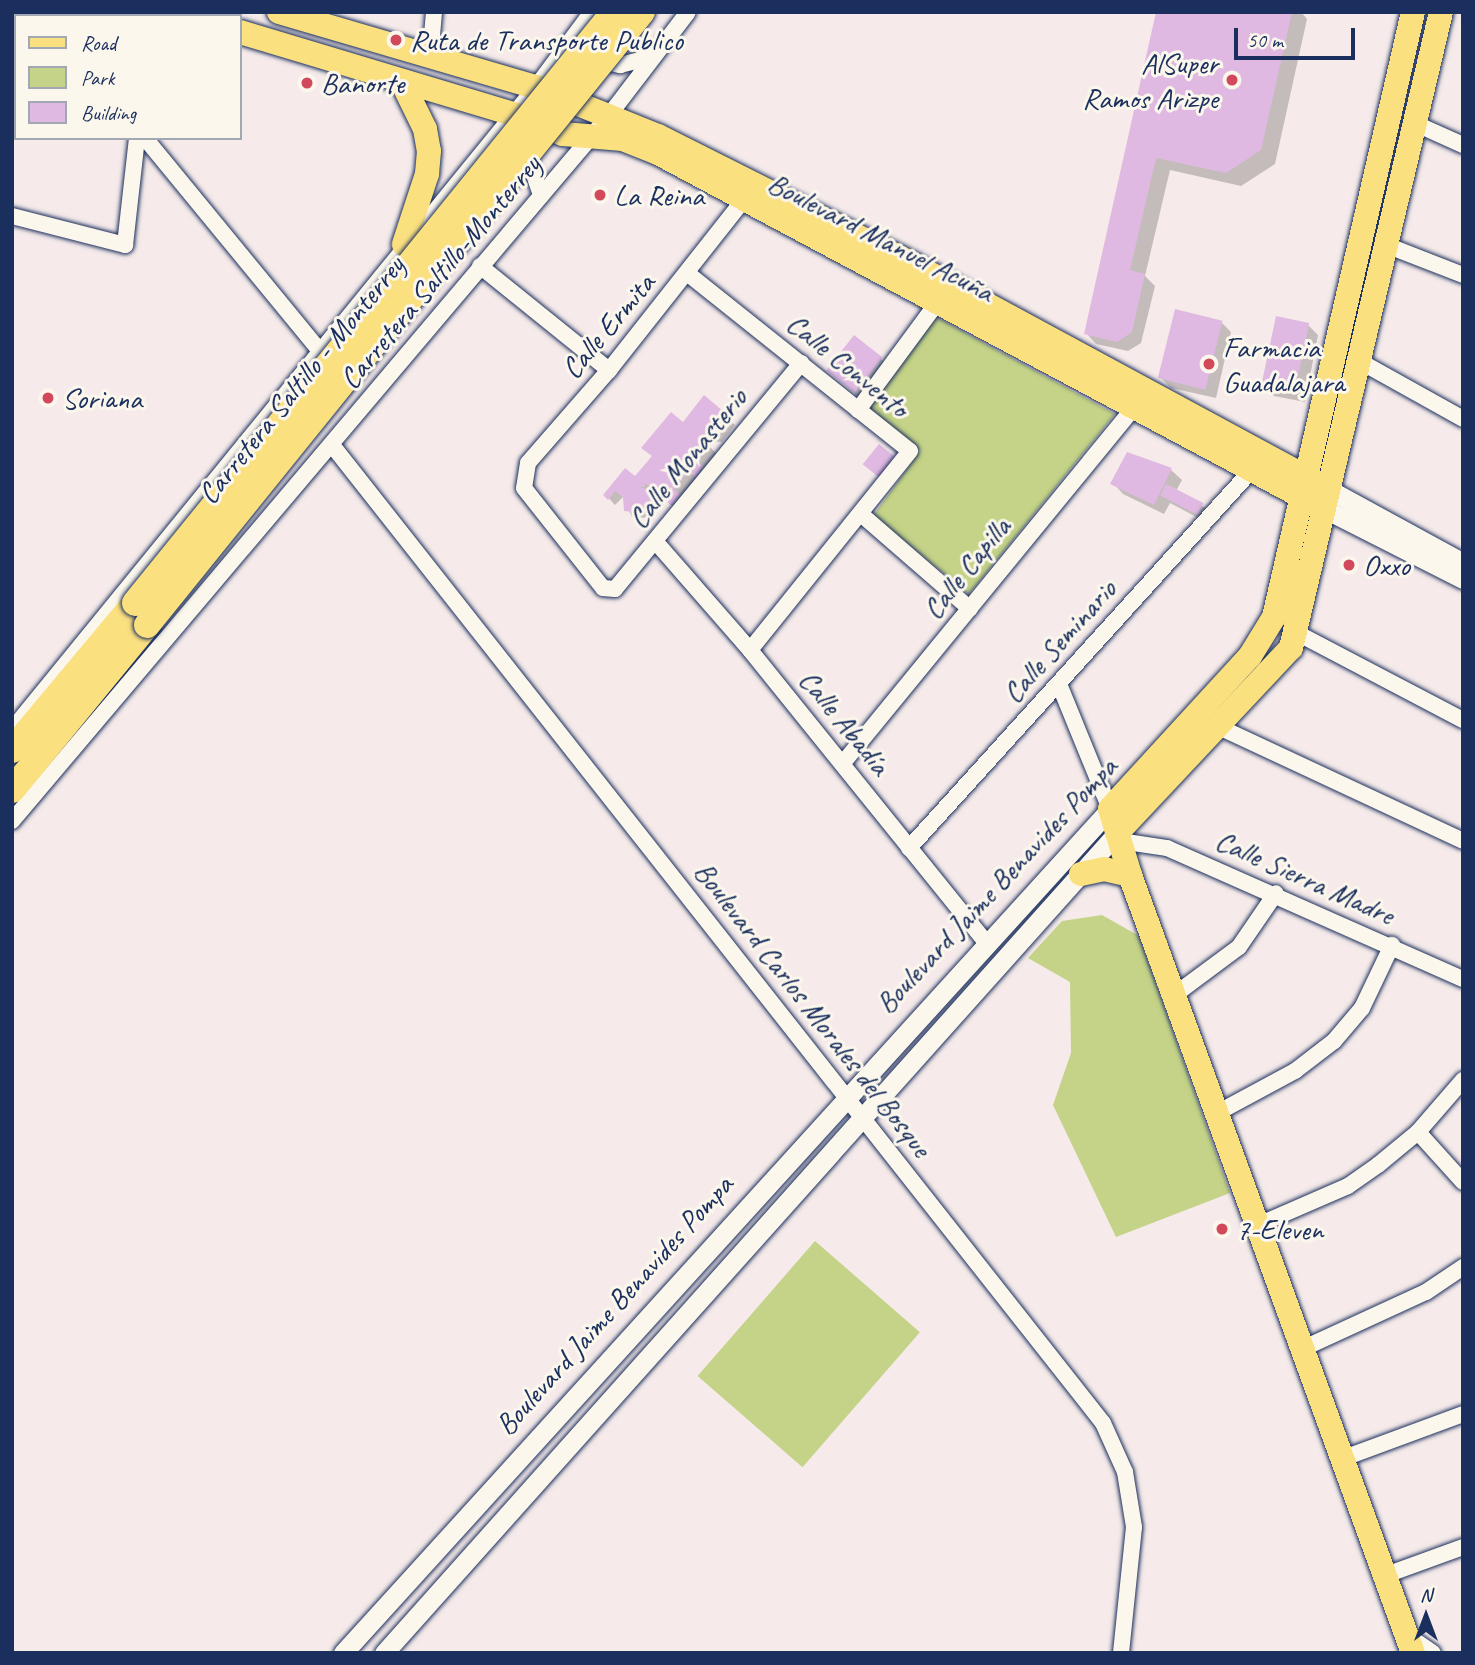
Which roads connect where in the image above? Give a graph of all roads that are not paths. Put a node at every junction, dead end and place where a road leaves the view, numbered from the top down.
1 (279, 12) edge
2 (434, 12) edge
3 (592, 12) edge
4 (614, 12) edge
5 (642, 12) edge
6 (688, 12) edge
7 (1413, 12) edge
8 (1433, 12) edge
9 (1441, 12) edge
10 (581, 25) junction
11 (242, 33) edge
12 (1407, 38) junction
13 (653, 57) junction
14 (430, 58) junction
15 (402, 82) junction
16 (536, 88) junction
17 (514, 114) junction
18 (607, 118) junction
19 (1414, 122) junction
20 (588, 138) junction
21 (137, 140) edge
22 (147, 140) edge
23 (1463, 145) edge
24 (1379, 150) junction
25 (480, 153) junction
26 (750, 193) junction
27 (541, 195) junction
28 (12, 215) edge
29 (1389, 234) junction
30 (404, 244) junction
31 (480, 266) junction
32 (687, 274) junction
33 (1463, 275) edge
34 (943, 293) junction
35 (320, 351) junction
36 (1359, 361) junction
37 (801, 362) junction
38 (609, 370) junction
39 (1133, 409) junction
40 (858, 410) junction
41 (1463, 419) edge
42 (332, 445) junction
43 (1251, 471) junction
44 (1302, 485) junction
45 (1325, 498) junction
46 (862, 515) junction
47 (655, 541) junction
48 (1463, 563) edge
49 (1463, 579) edge
50 (615, 589) joint
51 (970, 609) junction
52 (141, 614) junction
53 (1297, 633) junction
54 (750, 650) junction
55 (1059, 684) junction
56 (1463, 720) edge
57 (1219, 727) junction
58 (12, 730) edge
59 (12, 750) edge
60 (843, 763) junction
61 (12, 790) edge
62 (12, 821) edge
63 (1116, 828) junction
64 (1463, 841) edge
65 (909, 848) junction
66 (1081, 874) junction
67 (1130, 875) junction
68 (1276, 893) junction
69 (986, 942) junction
70 (1392, 945) junction
71 (1463, 979) edge
72 (1173, 996) junction
73 (1463, 1080) edge
74 (844, 1097) junction
75 (1217, 1113) junction
76 (863, 1119) junction
77 (1418, 1132) junction
78 (1463, 1182) edge
79 (1256, 1226) junction
80 (1463, 1267) edge
81 (1304, 1348) junction
82 (1463, 1414) edge
83 (1344, 1458) junction
84 (1463, 1547) edge
85 (1386, 1575) junction
86 (1410, 1644) edge
87 (343, 1653) edge
88 (384, 1653) edge
89 (1121, 1653) edge
90 (1433, 1653) edge

1 - 14 main road, Boulevard Manuel Acuña
2 - 14 street
3 - 10 street, Carretera Saltillo-Monterrey
4 - 52 highway, Carretera Saltillo - Monterrey, bridge
5 - 52 highway, Carretera Saltillo - Monterrey, bridge
6 - 13 street, Carretera Saltillo-Monterrey
7 - 12 main road, Boulevard Jaime Benavides Pompa
8 - 12 main road
9 - 19 main road, Boulevard Jaime Benavides Pompa
10 - 13 street
10 - 16 street, Carretera Saltillo-Monterrey
11 - 15 main road, Boulevard Manuel Acuña
12 - 24 main road, Boulevard Jaime Benavides Pompa
13 - 18 street, Carretera Saltillo-Monterrey
14 - 16 main road, Boulevard Manuel Acuña
15 - 17 main road, Boulevard Manuel Acuña
15 - 30 main road
16 - 17 street, Carretera Saltillo-Monterrey
16 - 18 main road, Boulevard Manuel Acuña
17 - 20 main road, Boulevard Manuel Acuña
17 - 25 street, Carretera Saltillo-Monterrey
18 - 20 street, Carretera Saltillo-Monterrey
18 - 26 main road, Boulevard Manuel Acuña
19 - 23 street
19 - 29 main road, Boulevard Jaime Benavides Pompa
20 - 26 main road, Boulevard Manuel Acuña
20 - 27 street, Carretera Saltillo-Monterrey
21 - 28 street
22 - 35 street
24 - 29 main road
24 - 44 main road, Boulevard Jaime Benavides Pompa
25 - 27 street
25 - 30 street, Carretera Saltillo-Monterrey
26 - 32 street, Calle Ermita
26 - 34 main road, Boulevard Manuel Acuña
27 - 31 street, Carretera Saltillo-Monterrey
29 - 33 street
29 - 36 main road, Boulevard Jaime Benavides Pompa
30 - 35 street, Carretera Saltillo-Monterrey
31 - 38 street
31 - 42 street, Carretera Saltillo-Monterrey
32 - 37 street, Calle Convento
32 - 38 street, Calle Ermita
34 - 39 main road, Boulevard Manuel Acuña
34 - 40 street
34 - 44 main road, Boulevard Manuel Acuña
35 - 58 street, Carretera Saltillo-Monterrey
36 - 41 street
36 - 45 main road, Boulevard Jaime Benavides Pompa
37 - 40 street, Calle Convento
37 - 47 street, Calle Monasterio
38 - 50 street, Calle Ermita
39 - 43 main road, Boulevard Manuel Acuña
39 - 51 street, Calle Capilla
40 - 46 street, Calle Convento
42 - 62 street, Carretera Saltillo-Monterrey
42 - 74 street, Boulevard Carlos Morales del Bosque
43 - 44 main road, Boulevard Manuel Acuña
43 - 55 street, Calle Seminario
44 - 45 main road, Boulevard Manuel Acuña
44 - 63 main road, Boulevard Jaime Benavides Pompa
45 - 48 street, Boulevard Manuel Acuña
45 - 49 street, Boulevard Manuel Acuña
45 - 53 main road, Boulevard Jaime Benavides Pompa
46 - 51 street
46 - 54 street
47 - 50 street, Calle Monasterio
47 - 54 street, Calle Abadía
51 - 60 street, Calle Capilla
52 - 59 highway, Carretera Saltillo - Monterrey
52 - 61 highway, Carretera Saltillo - Monterrey
53 - 56 street
53 - 57 main road, Boulevard Jaime Benavides Pompa
54 - 60 street, Calle Abadía
55 - 63 street
55 - 65 street, Calle Seminario
57 - 63 main road, Boulevard Jaime Benavides Pompa
57 - 64 street
60 - 65 street, Calle Abadía
63 - 66 street, Boulevard Jaime Benavides Pompa
63 - 67 main road
63 - 68 street, Calle Sierra Madre
63 - 69 street, Boulevard Jaime Benavides Pompa
65 - 69 street, Calle Abadía
66 - 67 main road
66 - 76 street, Boulevard Jaime Benavides Pompa
67 - 72 main road
68 - 70 street, Calle Sierra Madre
68 - 72 street
69 - 74 street, Boulevard Jaime Benavides Pompa
70 - 71 street, Calle Sierra Madre
70 - 75 street
72 - 75 main road
73 - 77 street
74 - 76 street, Boulevard Carlos Morales del Bosque
74 - 87 street, Boulevard Jaime Benavides Pompa
75 - 79 main road
76 - 88 street, Boulevard Jaime Benavides Pompa
76 - 89 street, Boulevard Carlos Morales del Bosque
77 - 78 street
77 - 79 street
79 - 81 main road
80 - 81 street
81 - 83 main road
82 - 83 street
83 - 85 main road
84 - 85 street
85 - 86 main road
86 - 90 street

